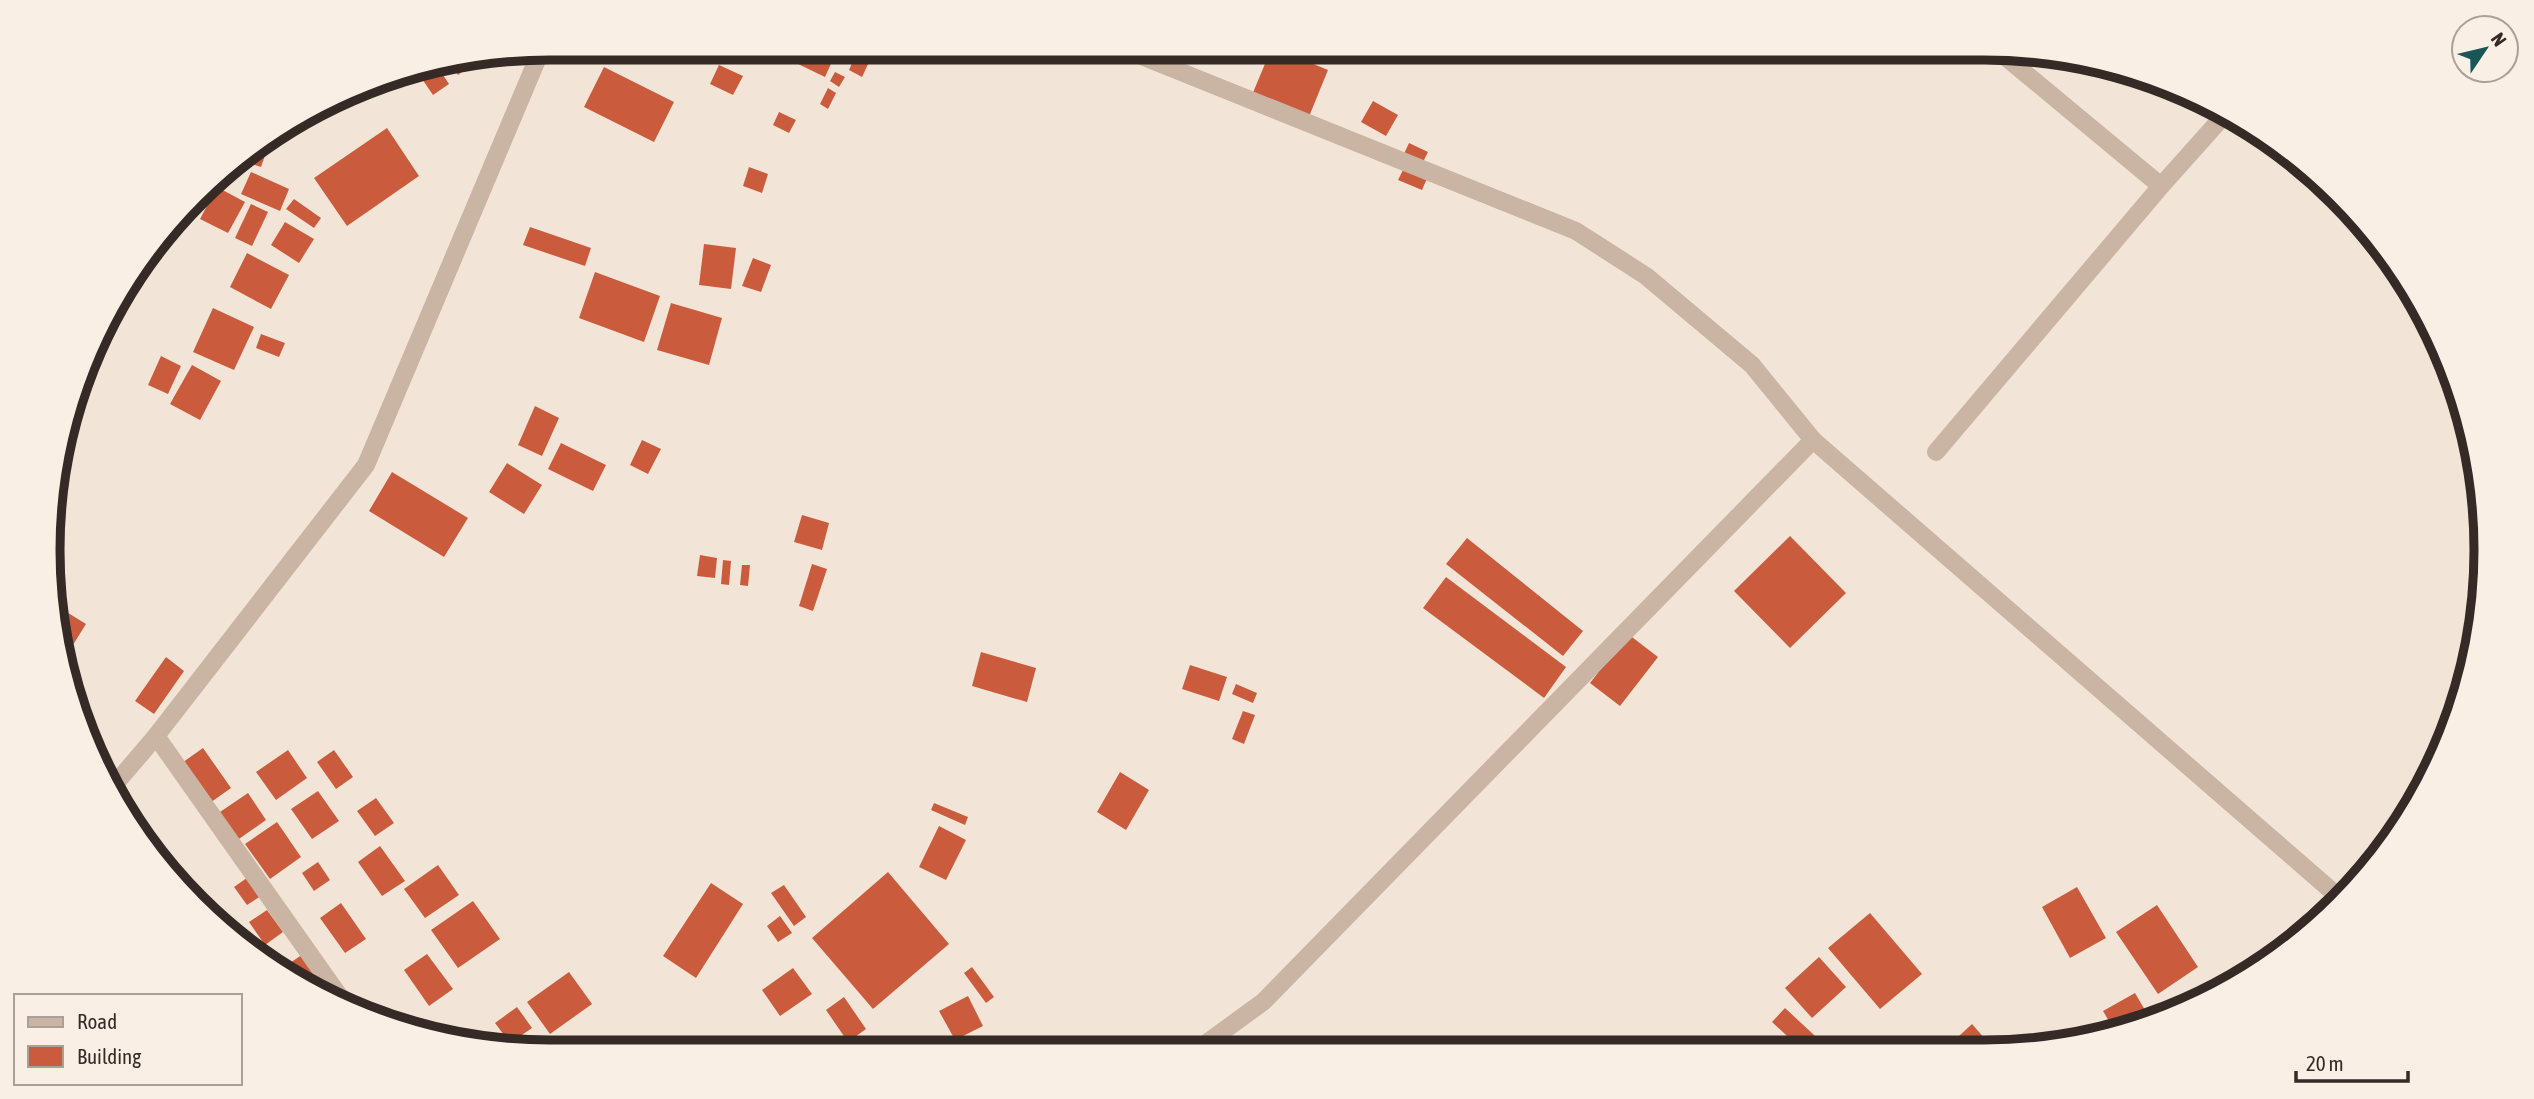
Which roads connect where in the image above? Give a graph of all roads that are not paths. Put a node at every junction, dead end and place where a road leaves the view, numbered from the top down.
1 (537, 60) edge
2 (1151, 60) edge
3 (2010, 61) edge
4 (2220, 120) edge
5 (2161, 186) junction
6 (1813, 440) junction
7 (1937, 452) dead end
8 (156, 736) junction
9 (118, 781) edge
10 (2334, 893) edge
11 (335, 990) edge
12 (1211, 1040) edge

1 - 8 street
2 - 6 street
3 - 5 street
4 - 5 street
5 - 7 street
6 - 10 street
6 - 12 street
8 - 9 street
8 - 11 street

